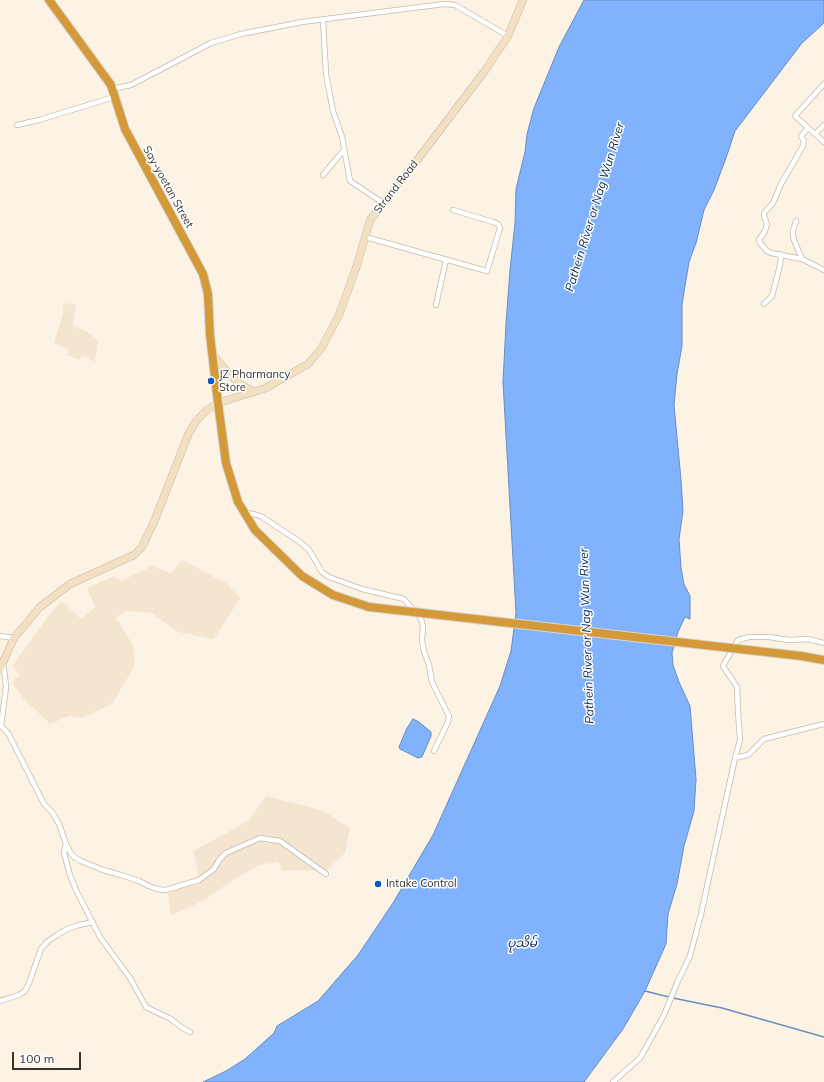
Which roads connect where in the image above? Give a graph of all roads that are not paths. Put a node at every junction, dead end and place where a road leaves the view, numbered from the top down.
1 (50, 0) edge
2 (523, 0) edge
3 (323, 20) junction
4 (508, 36) junction
5 (824, 84) edge
6 (113, 93) junction
7 (17, 125) dead end
8 (824, 125) edge
9 (808, 128) junction
10 (815, 134) junction
11 (824, 142) edge
12 (344, 150) junction
13 (324, 175) dead end
14 (383, 203) junction
15 (452, 210) dead end
16 (796, 220) dead end
17 (365, 237) junction
18 (780, 254) junction
19 (802, 259) junction
20 (446, 260) junction
21 (824, 270) edge
22 (764, 304) dead end
23 (436, 305) dead end
24 (212, 355) junction
25 (254, 392) junction
26 (218, 403) junction
27 (245, 513) junction
28 (0, 636) edge
29 (14, 638) junction
30 (824, 643) edge
31 (824, 660) edge
32 (1, 666) edge
33 (824, 724) edge
34 (0, 726) edge
35 (434, 751) dead end
36 (735, 758) junction
37 (66, 844) junction
38 (326, 874) dead end
39 (92, 922) junction
40 (0, 1001) edge
41 (190, 1032) dead end
42 (613, 1082) edge

1 - 6 highway, Say-yoetan Street
2 - 4 main road, Strand Road
3 - 4 street
3 - 6 street
3 - 12 street
4 - 14 main road, Strand Road
5 - 9 street
6 - 7 street
6 - 24 highway, Say-yoetan Street
8 - 10 street
9 - 10 street
9 - 18 street
10 - 11 street
12 - 13 street
12 - 14 street
14 - 17 main road, Strand Road
15 - 20 street
16 - 19 street
17 - 20 street
17 - 25 main road, Strand Road
18 - 19 street
18 - 22 street
19 - 21 street
20 - 23 street
24 - 25 main road
24 - 26 highway, Say-yoetan Street
25 - 26 main road, Strand Road
26 - 27 highway, Say-yoetan Street
26 - 29 main road, Strand Road
27 - 31 highway, Say-yoetan Street, bridge
27 - 35 street
28 - 29 street
29 - 32 main road, Strand Road
30 - 36 street
32 - 34 street
33 - 36 street
34 - 37 street
36 - 42 street
37 - 38 street
37 - 39 street
39 - 40 street
39 - 41 street

